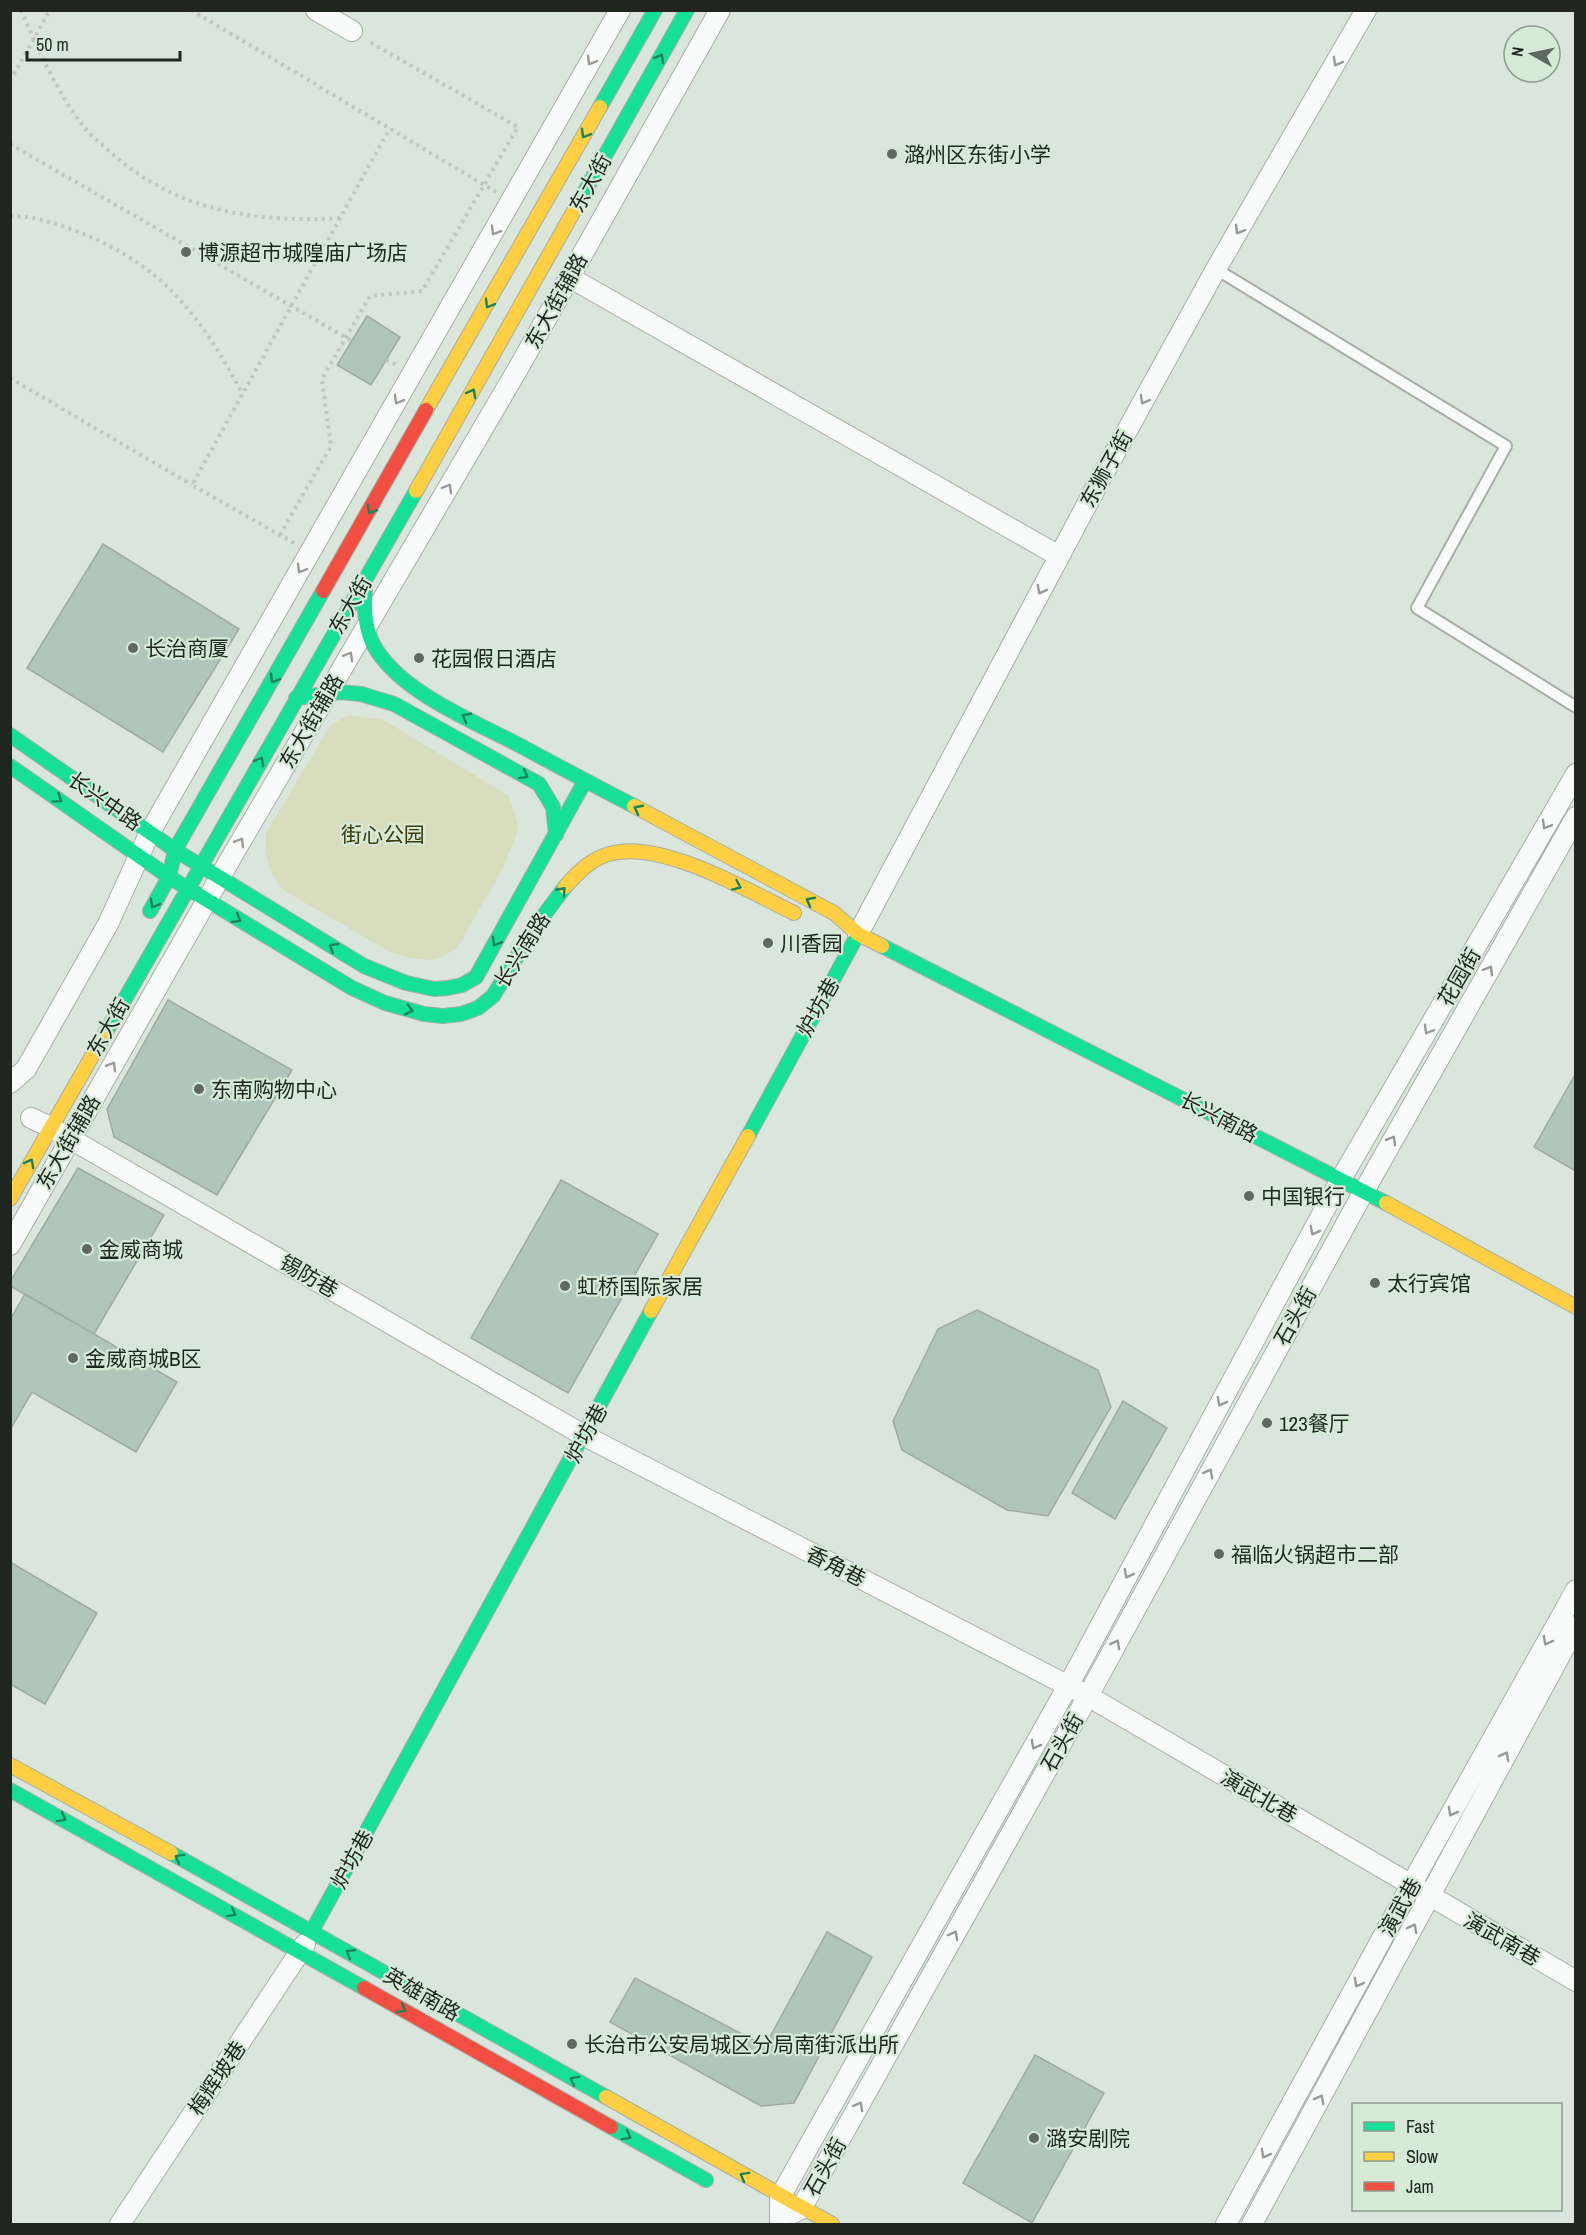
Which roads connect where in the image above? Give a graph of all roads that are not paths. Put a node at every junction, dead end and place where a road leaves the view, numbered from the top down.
1 (316, 10) edge
2 (620, 10) edge
3 (655, 10) edge
4 (687, 10) edge
5 (720, 10) edge
6 (1366, 10) edge
7 (352, 32) road end
8 (1216, 269) junction
9 (569, 277) junction
10 (1059, 556) junction
11 (365, 581) junction
12 (366, 627) junction
13 (327, 694) junction
14 (296, 698) junction
15 (1575, 707) edge
16 (10, 735) edge
17 (10, 766) edge
18 (1575, 774) edge
19 (585, 781) junction
20 (1575, 817) edge
21 (150, 832) junction
22 (556, 835) junction
23 (175, 850) junction
24 (140, 856) junction
25 (201, 866) junction
26 (169, 878) junction
27 (220, 878) junction
28 (187, 888) junction
29 (207, 900) junction
30 (806, 918) dead end
31 (140, 928) dead end
32 (836, 930) dead end
33 (858, 934) junction
34 (10, 1083) edge
35 (31, 1118) dead end
36 (50, 1127) junction
37 (70, 1138) junction
38 (1341, 1179) junction
39 (1364, 1191) junction
40 (10, 1199) edge
41 (10, 1245) edge
42 (1575, 1307) edge
43 (585, 1436) junction
44 (1575, 1590) edge
45 (1575, 1626) edge
46 (1068, 1686) junction
47 (1088, 1696) junction
48 (10, 1765) edge
49 (10, 1790) edge
50 (1411, 1885) junction
51 (1430, 1896) junction
52 (312, 1931) junction
53 (301, 1952) junction
54 (1575, 1982) edge
55 (719, 2187) dead end
56 (780, 2197) junction
57 (801, 2209) junction
58 (778, 2221) edge
59 (120, 2224) edge
60 (832, 2224) edge
61 (1226, 2224) edge
62 (1252, 2224) edge

1 - 7 street
2 -> 21 street
3 -> 23 main road, 东大街
11 -> 4 main road, 东大街
5 - 9 street, 东大街辅路
6 -> 8 street, 东狮子街
8 -> 10 street, 东狮子街
8 - 15 lane
9 - 10 street
12 -> 9 street, 东大街辅路
10 -> 33 street, 东狮子街
11 - 12 main road, 长兴南路
11 - 14 main road, 东大街
13 -> 12 street, 东大街辅路
19 -> 12 main road, 长兴南路
13 - 14 main road
13 -> 22 main road
27 -> 13 street, 东大街辅路
25 -> 14 main road, 东大街
16 - 21 main road, 长兴中路
17 -> 24 main road, 长兴中路
18 -> 38 street, 花园街
19 - 22 main road, 长兴南路
33 -> 19 main road, 长兴南路
39 -> 20 street, 花园街
21 - 23 main road, 长兴中路
21 - 24 street
22 -> 27 main road, 长兴南路
23 - 25 main road, 长兴中路
23 - 26 main road, 东大街
24 - 26 main road, 长兴中路
24 - 34 street
25 - 27 main road, 长兴南路
25 - 28 main road, 东大街
26 - 28 main road, 长兴中路
26 -> 31 main road, 东大街
27 - 29 street, 东大街辅路
28 - 29 main road, 长兴南路
28 - 36 main road, 东大街
29 -> 30 main road, 长兴南路
37 -> 29 street, 东大街辅路
32 - 33 main road, 长兴南路
33 - 38 main road, 长兴南路
33 - 43 main road, 炉坊巷
35 - 36 street, 锡防巷
36 - 37 street, 锡防巷
40 -> 36 main road, 东大街
37 - 41 street, 东大街辅路
37 - 43 street, 锡防巷
38 - 39 main road, 长兴南路
38 -> 46 street, 石头街
39 - 42 main road, 长兴南路
47 -> 39 street, 石头街
43 - 46 street, 香角巷
43 - 52 main road, 炉坊巷
44 -> 50 street, 演武巷
51 -> 45 street, 演武巷
46 - 47 street, 香角巷
46 -> 56 street, 石头街
47 - 50 street, 演武北巷
57 -> 47 street, 石头街
52 -> 48 main road, 英雄南路
49 -> 53 main road, 英雄南路
50 - 51 street, 演武北巷
50 -> 61 street, 演武巷
51 - 54 street, 演武南巷
62 -> 51 street, 演武巷
52 - 53 street, 梅辉坡巷
56 -> 52 main road, 英雄南路
53 -> 55 main road, 英雄南路
53 - 59 street, 梅辉坡巷
56 - 57 main road, 英雄南路
56 - 58 street, 石头街
57 - 58 street, 石头街
57 - 60 main road, 英雄南路

